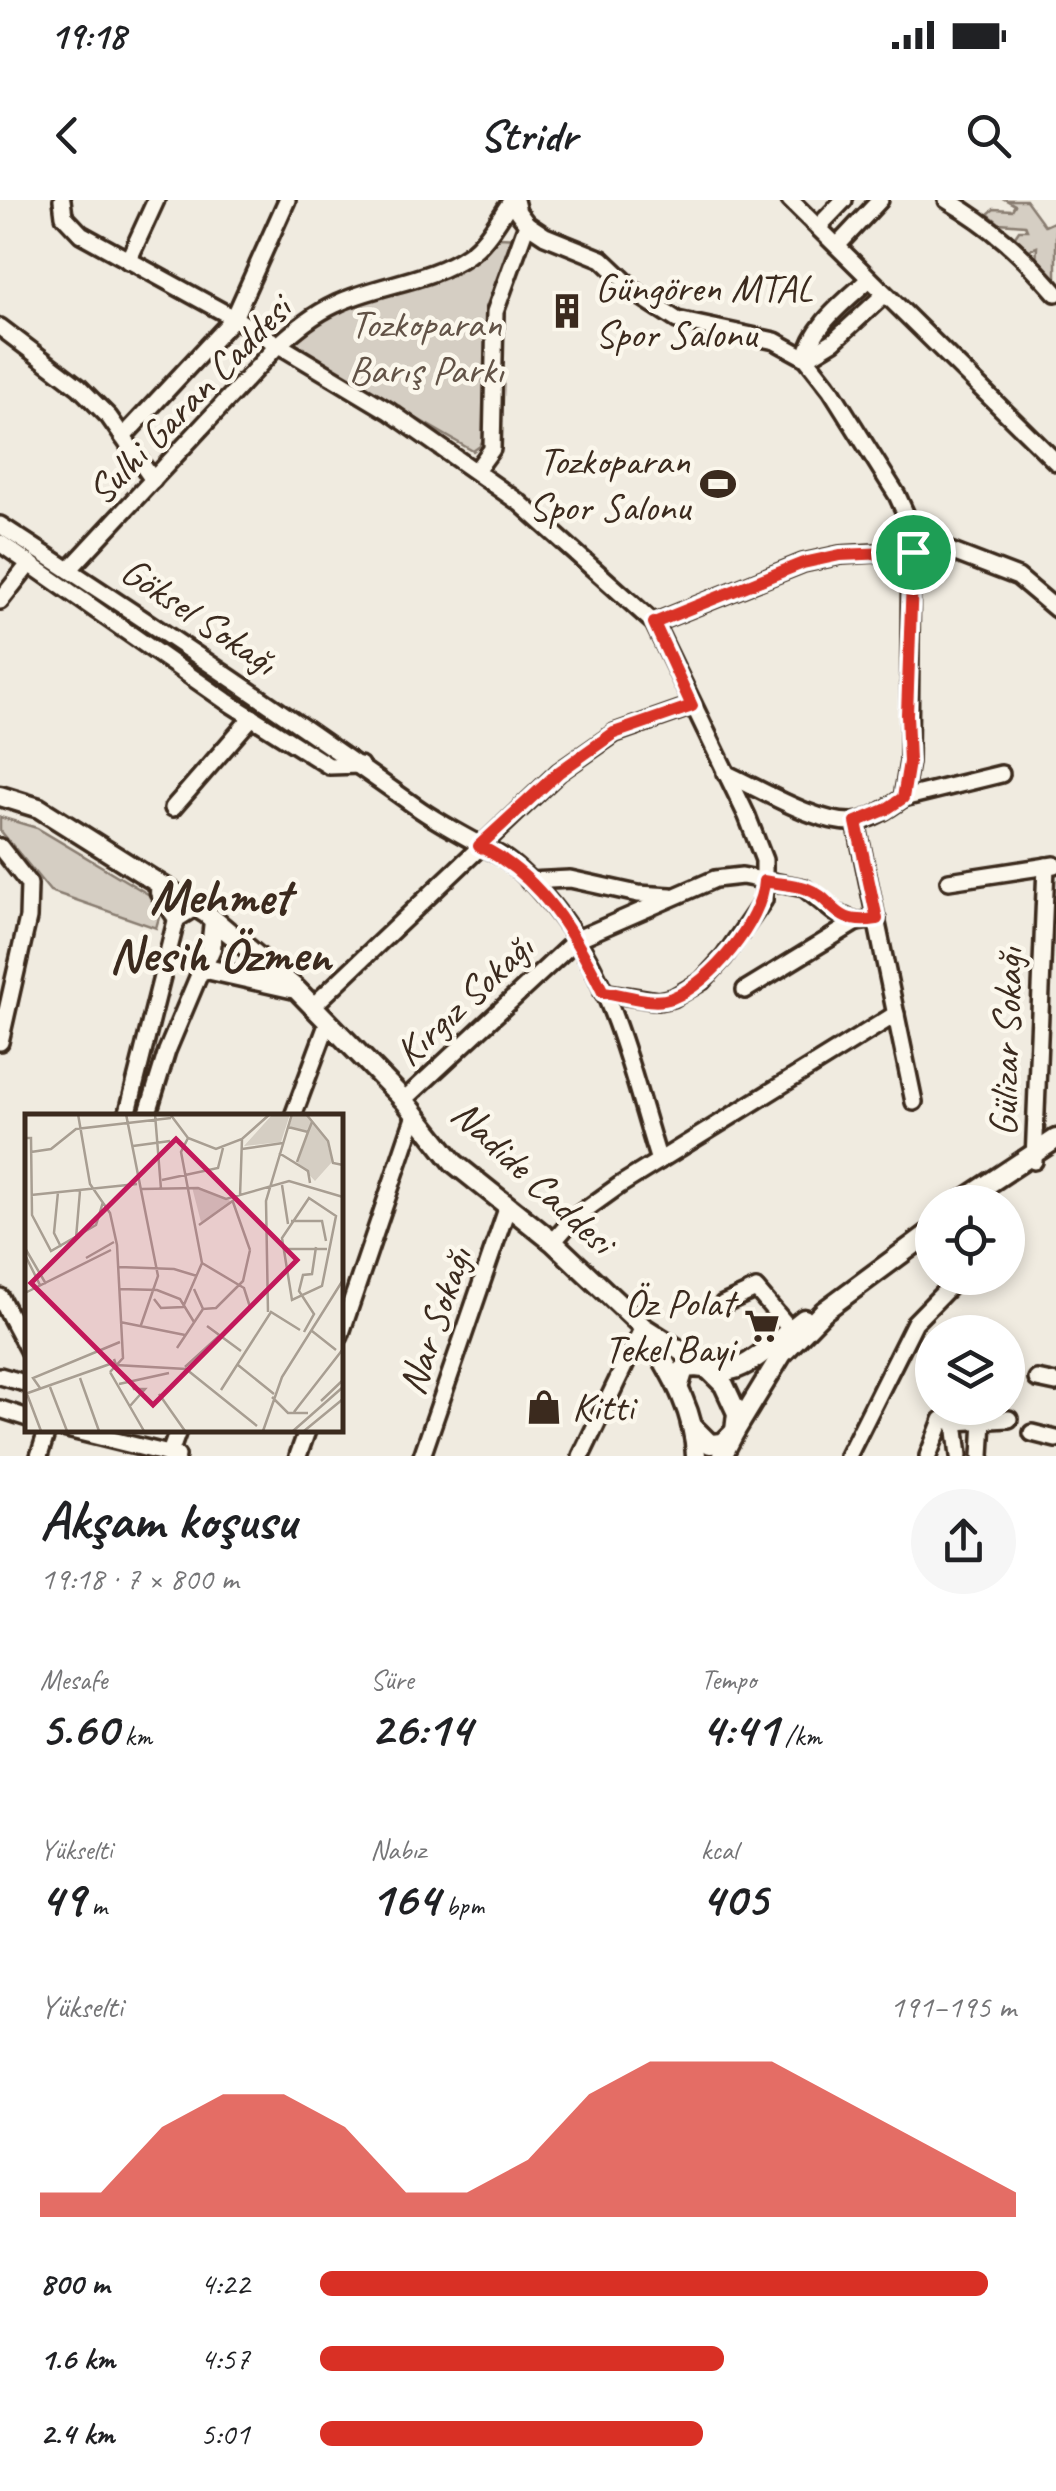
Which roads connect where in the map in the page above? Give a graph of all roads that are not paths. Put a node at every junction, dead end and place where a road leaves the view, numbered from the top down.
1 (62, 200) edge
2 (156, 200) edge
3 (287, 200) edge
4 (514, 200) edge
5 (790, 200) edge
6 (844, 200) edge
7 (880, 200) edge
8 (952, 201) edge
9 (527, 224) junction
10 (819, 226) junction
11 (837, 246) junction
12 (128, 261) junction
13 (868, 279) junction
14 (1056, 293) edge
15 (884, 295) junction
16 (234, 318) junction
17 (0, 328) edge
18 (278, 344) junction
19 (806, 358) junction
20 (123, 437) junction
21 (1056, 462) edge
22 (476, 471) junction
23 (153, 480) junction
24 (0, 524) edge
25 (0, 543) edge
26 (913, 552) junction
27 (30, 563) junction
28 (69, 570) junction
29 (0, 601) edge
30 (1056, 609) edge
31 (654, 623) junction
32 (692, 706) junction
33 (252, 717) junction
34 (360, 765) junction
35 (725, 773) junction
36 (1001, 774) dead end
37 (0, 796) edge
38 (903, 798) junction
39 (173, 808) dead end
40 (856, 822) junction
41 (479, 846) junction
42 (0, 847) edge
43 (1051, 865) edge
44 (950, 880) dead end
45 (529, 881) junction
46 (764, 881) junction
47 (675, 897) junction
48 (185, 912) junction
49 (877, 919) junction
50 (214, 921) junction
51 (856, 922) junction
52 (577, 939) junction
53 (202, 968) junction
54 (296, 990) junction
55 (745, 990) dead end
56 (603, 992) junction
57 (312, 1006) junction
58 (896, 1014) junction
59 (328, 1022) junction
60 (0, 1042) edge
61 (914, 1102) dead end
62 (410, 1107) junction
63 (127, 1114) edge
64 (148, 1114) edge
65 (294, 1114) edge
66 (1056, 1139) edge
67 (1056, 1152) edge
68 (1034, 1157) junction
69 (659, 1161) junction
70 (989, 1185) edge
71 (994, 1185) edge
72 (508, 1206) junction
73 (915, 1239) edge
74 (915, 1240) edge
75 (553, 1242) junction
76 (941, 1295) edge
77 (0, 1297) edge
78 (722, 1304) dead end
79 (643, 1326) junction
80 (342, 1329) edge
81 (790, 1329) junction
82 (25, 1344) edge
83 (706, 1366) junction
84 (0, 1376) edge
85 (1037, 1379) dead end
86 (25, 1383) edge
87 (1056, 1383) edge
88 (678, 1385) junction
89 (0, 1410) edge
90 (25, 1417) edge
91 (691, 1425) junction
92 (940, 1425) edge
93 (955, 1425) edge
94 (983, 1425) edge
95 (47, 1431) edge
96 (75, 1431) edge
97 (307, 1431) edge
98 (735, 1431) junction
99 (1032, 1433) dead end
100 (1056, 1439) edge
101 (855, 1453) edge
102 (172, 1455) edge
103 (39, 1456) edge
104 (298, 1456) edge
105 (422, 1456) edge
106 (581, 1456) edge
107 (696, 1456) edge
108 (722, 1456) edge
109 (928, 1456) edge
110 (958, 1456) edge
111 (981, 1456) edge

1 - 12 street
2 - 12 street
3 - 16 street
4 - 9 street
4 - 18 street, Sulhi Garan Caddesi
5 - 10 street
6 - 10 street
7 - 11 street
8 - 14 street
9 - 19 street
9 - 22 street
10 - 11 street
11 - 13 street
12 - 16 street
13 - 15 street
13 - 19 street
15 - 19 street
15 - 21 street
16 - 18 street
16 - 20 street
17 - 20 street
18 - 22 street
18 - 23 street, Sulhi Garan Caddesi
19 - 26 street
20 - 23 street
22 - 31 street
23 - 28 street, Sulhi Garan Caddesi
24 - 28 street, Göksel Sokağı
25 - 27 street, Göksel Sokağı
26 - 30 street
26 - 31 street
26 - 38 street
27 - 29 street
27 - 33 street, Göksel Sokağı
28 - 34 street, Göksel Sokağı
31 - 32 street
32 - 35 street
32 - 41 street
33 - 34 street, Göksel Sokağı
33 - 39 street, Göksel Sokağı
34 - 41 street, Göksel Sokağı
35 - 40 street
35 - 46 street
36 - 38 street
37 - 48 main road
38 - 40 street
40 - 49 street
41 - 45 street, Göksel Sokağı
41 - 57 street
42 - 60 street
43 - 44 street
43 - 68 street, Gülizar Sokağı
45 - 47 street, Kırgız Sokağı
45 - 52 street, Göksel Sokağı
46 - 47 street, Kırgız Sokağı
46 - 51 street, Kırgız Sokağı
46 - 56 street
47 - 52 street, Kırgız Sokağı
48 - 50 main road, Nadide Caddesi
48 - 63 street
49 - 51 street
49 - 58 street
50 - 53 main road
50 - 54 main road, Nadide Caddesi
51 - 55 street
52 - 56 street, Göksel Sokağı
52 - 62 street, Kırgız Sokağı
53 - 54 main road
53 - 64 street
54 - 57 main road, Nadide Caddesi
56 - 69 street, Göksel Sokağı
57 - 59 main road, Nadide Caddesi
58 - 61 street
58 - 69 street
59 - 62 main road, Nadide Caddesi
59 - 65 street
62 - 72 main road, Nadide Caddesi
62 - 80 street
66 - 68 main road
67 - 68 main road
68 - 70 main road
68 - 71 main road
69 - 75 street
72 - 75 main road, Nadide Caddesi
72 - 105 street, Nar Sokağı
73 - 81 main road
74 - 98 main road
75 - 79 main road, Nadide Caddesi
76 - 101 street
77 - 82 street
78 - 81 street
79 - 83 main road
79 - 88 main road
79 - 106 street
81 - 83 main road
83 - 88 main road
83 - 98 main road
84 - 86 street
85 - 87 street
88 - 91 main road
89 - 90 street
91 - 98 main road
91 - 107 main road
92 - 109 street
93 - 110 street
94 - 111 street
95 - 103 street
96 - 102 street
97 - 104 street
98 - 108 main road
99 - 100 street

